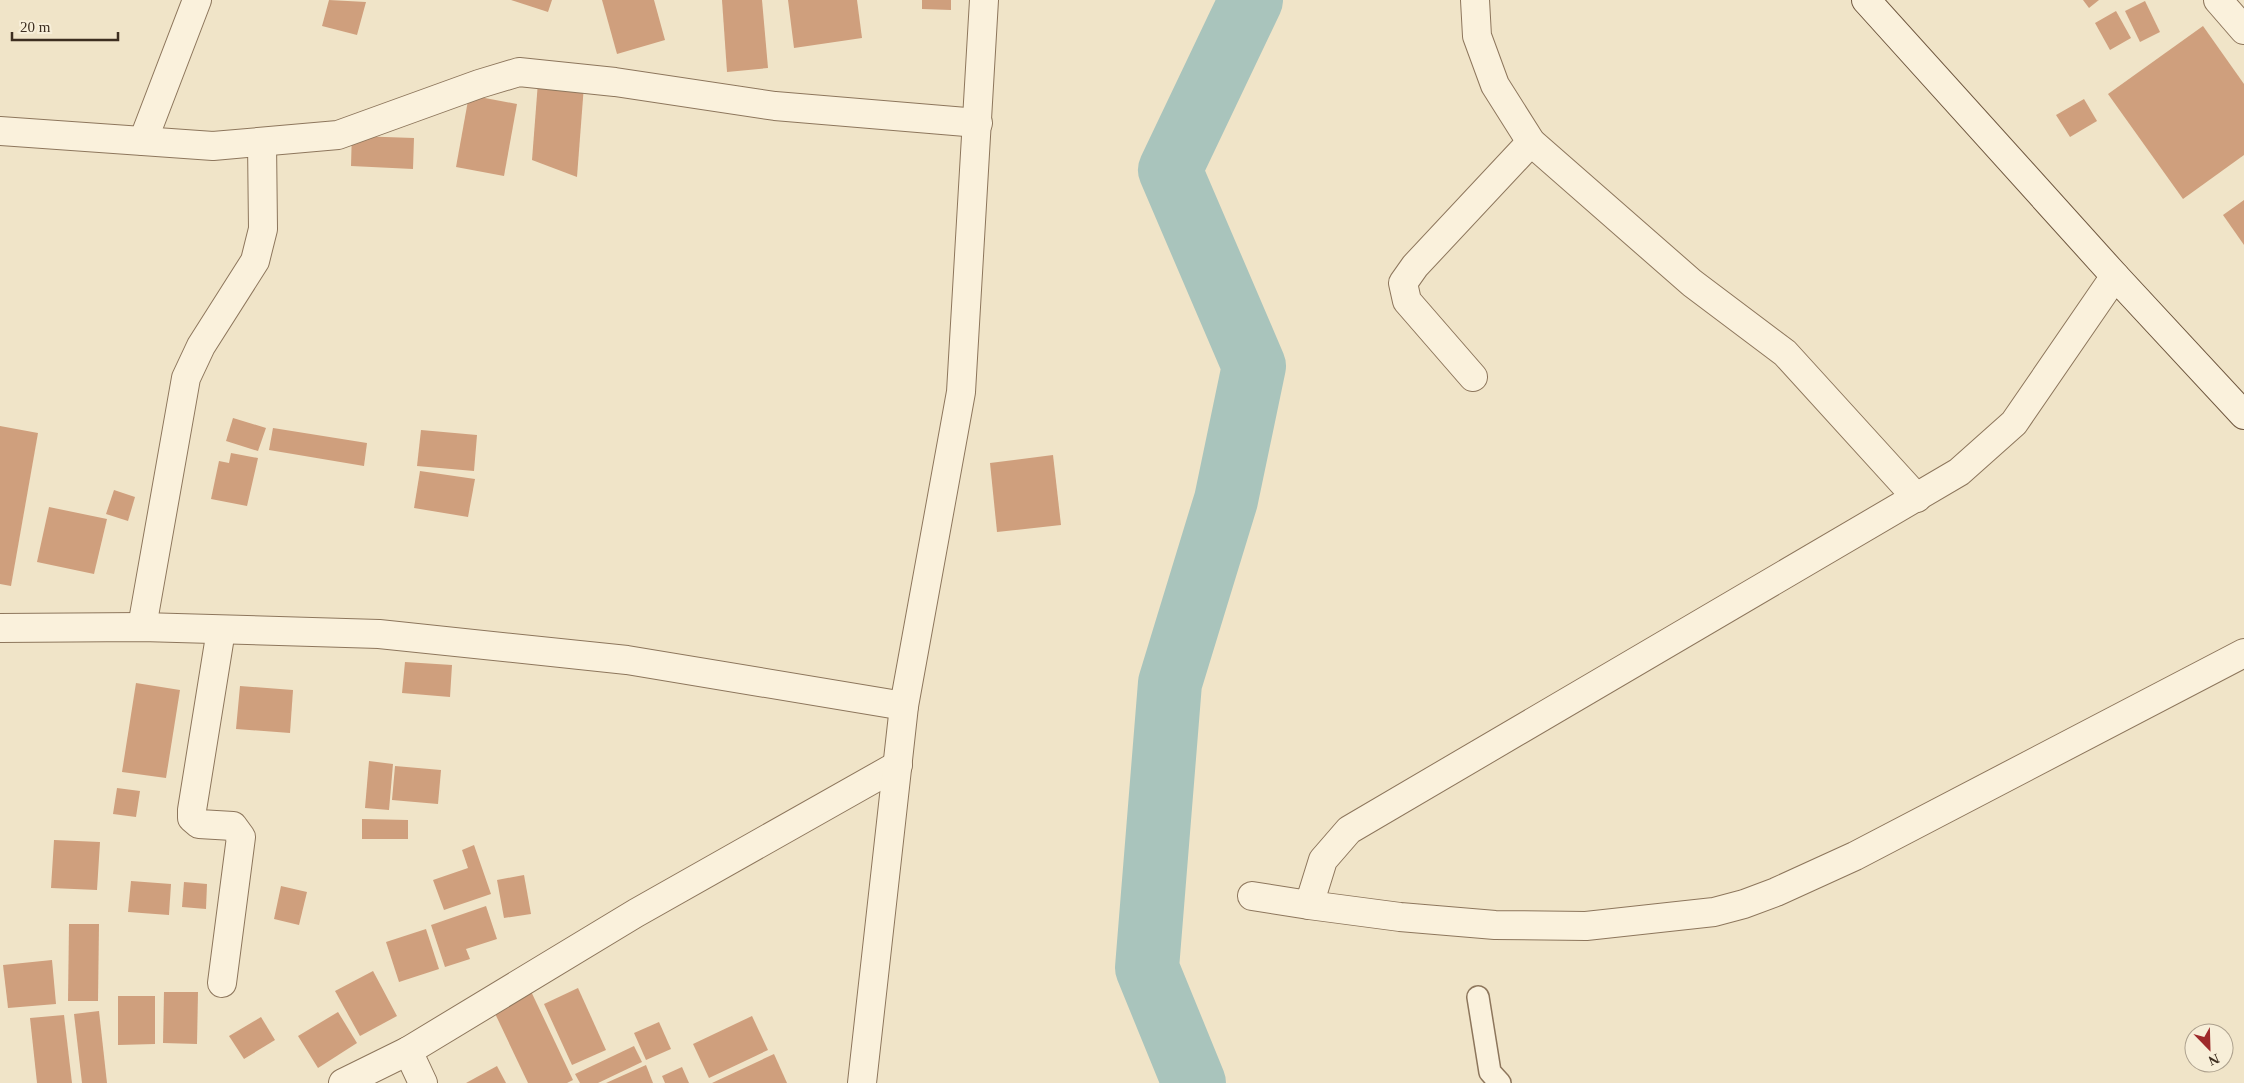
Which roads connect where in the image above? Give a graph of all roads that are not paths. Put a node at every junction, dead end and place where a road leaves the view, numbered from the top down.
1 (197, 0) edge
2 (984, 0) edge
3 (1475, 0) edge
4 (1866, 0) edge
5 (2218, 0) edge
6 (2244, 30) edge
7 (978, 123) junction
8 (0, 131) edge
9 (143, 141) junction
10 (262, 142) junction
11 (1532, 142) junction
12 (2114, 276) junction
13 (1473, 376) dead end
14 (2244, 415) edge
15 (1917, 498) junction
16 (0, 628) edge
17 (142, 628) junction
18 (221, 630) junction
19 (2244, 653) edge
20 (904, 706) junction
21 (898, 765) junction
22 (1252, 896) dead end
23 (1309, 905) junction
24 (222, 983) dead end
25 (1478, 997) dead end
26 (408, 1051) junction
27 (343, 1083) edge
28 (423, 1083) edge
29 (862, 1083) edge
30 (1500, 1083) edge

1 - 9 street
2 - 7 street
3 - 11 street
4 - 12 street
5 - 6 street
7 - 10 street
7 - 20 street
8 - 9 street
9 - 10 street
10 - 17 street
11 - 13 street
11 - 15 street
12 - 14 street
12 - 15 street
15 - 23 street
16 - 17 street
17 - 18 street
18 - 20 street
18 - 24 street
19 - 23 street
20 - 21 street
21 - 26 street
21 - 29 street
22 - 23 street
25 - 30 lane
26 - 27 street
26 - 28 street

